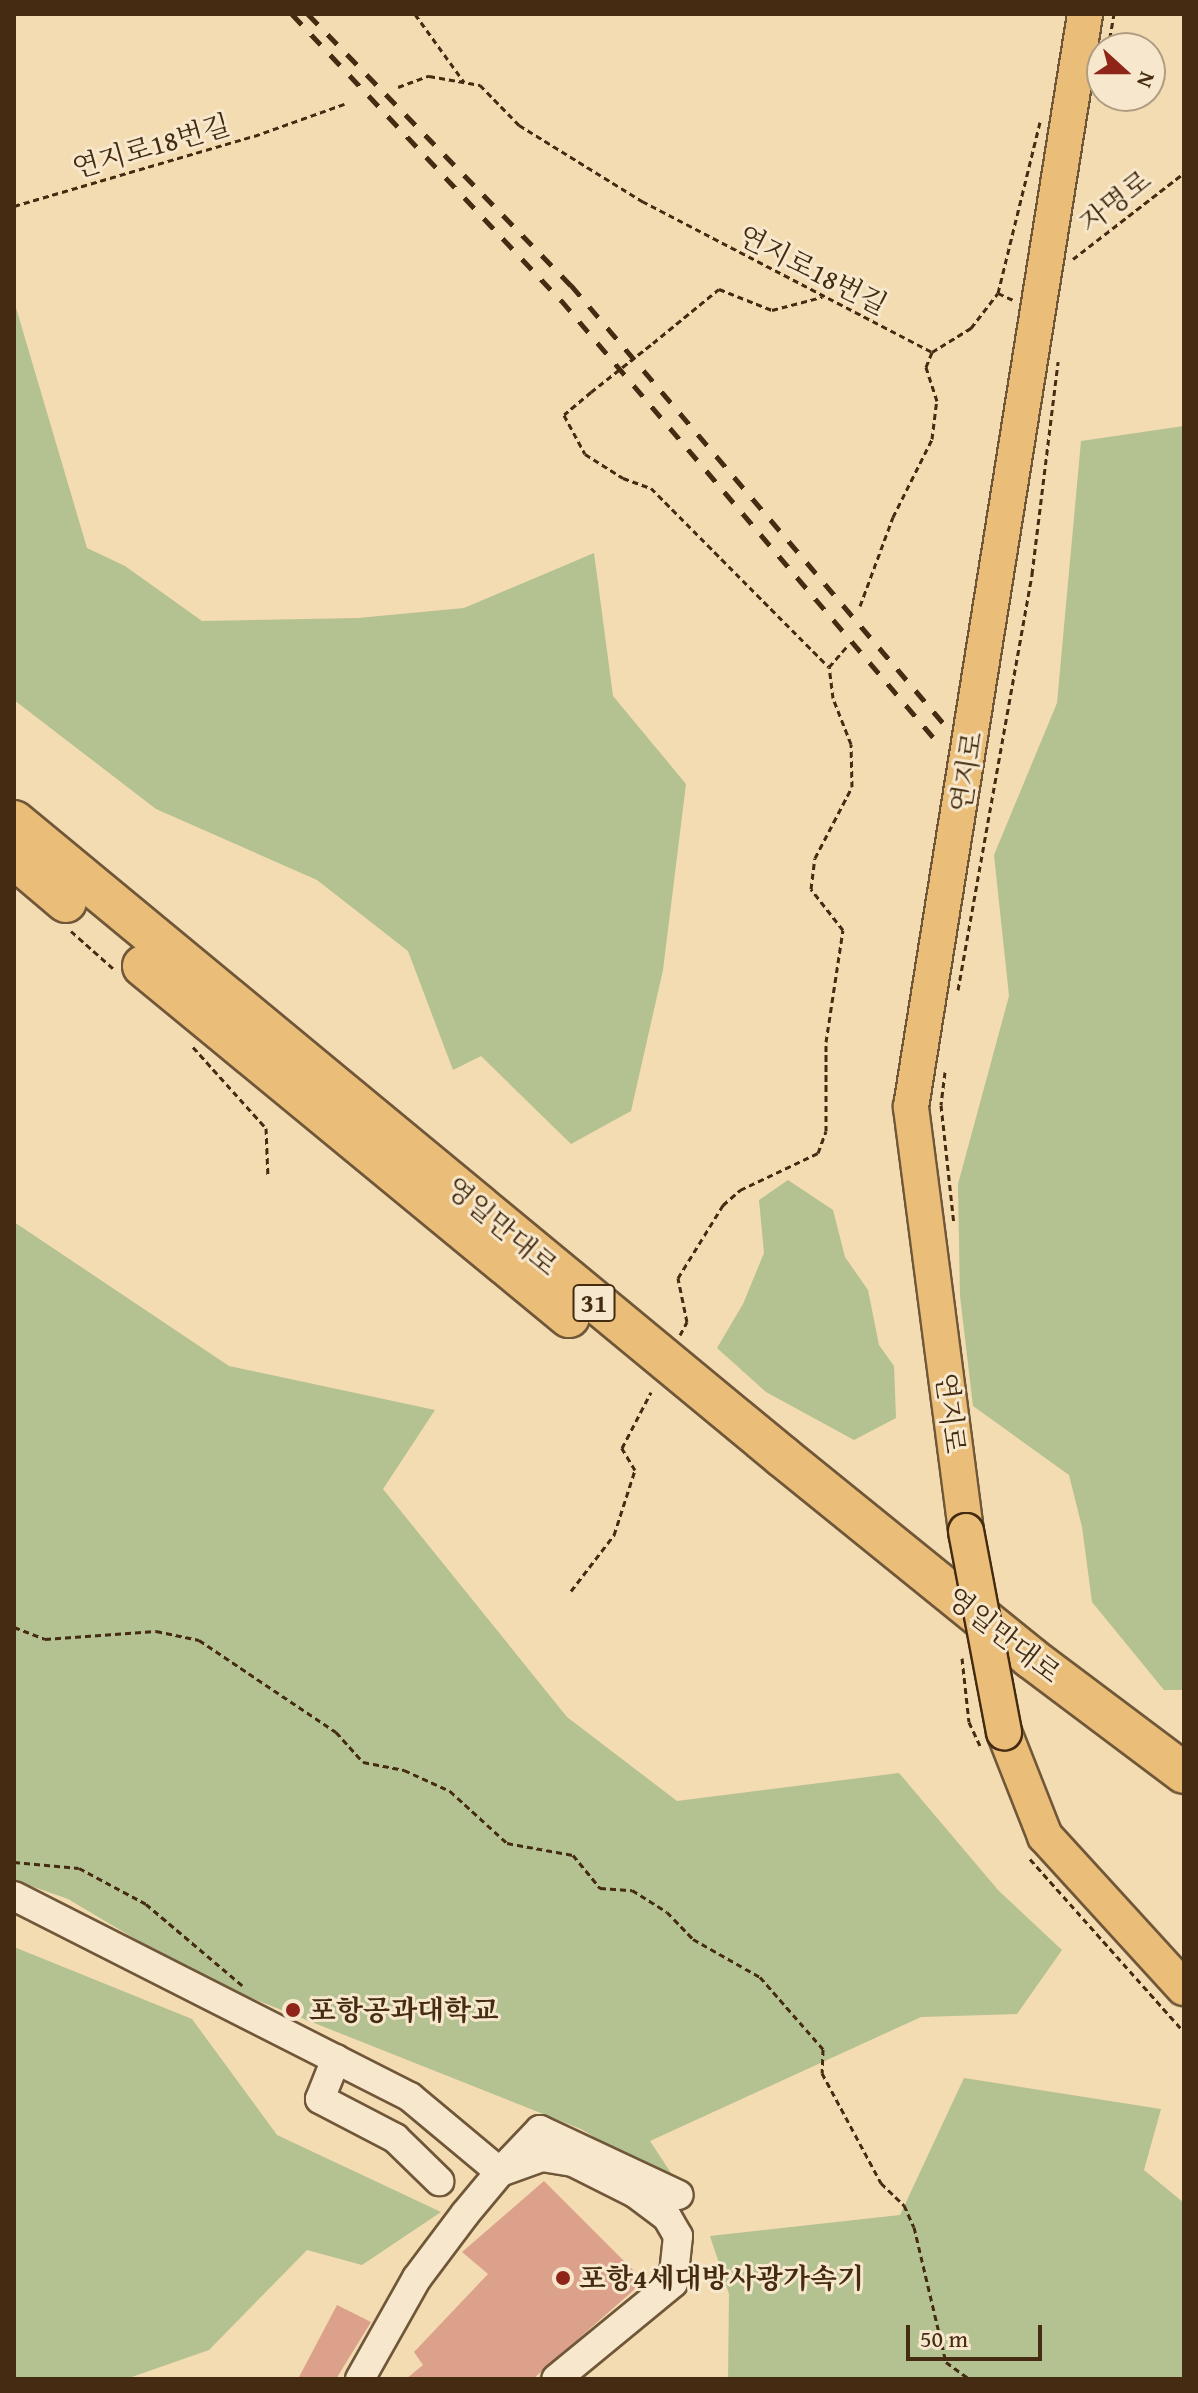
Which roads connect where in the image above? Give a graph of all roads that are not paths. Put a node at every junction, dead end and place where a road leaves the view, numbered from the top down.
1 (1085, 14) edge
2 (14, 821) edge
3 (14, 858) edge
4 (1184, 1773) edge
5 (1184, 1803) edge
6 (14, 1896) edge
7 (1184, 1988) edge
8 (336, 2059) junction
9 (500, 2172) junction
10 (439, 2181) dead end
11 (679, 2195) dead end
12 (360, 2379) edge
13 (556, 2379) edge

1 - 7 main road, 연지로, bridge
2 - 4 highway, 영일만대로 / 31
3 - 5 highway, 영일만대로 / 31
6 - 8 lane
8 - 9 lane
8 - 10 lane
9 - 11 lane
9 - 12 lane
9 - 13 lane

